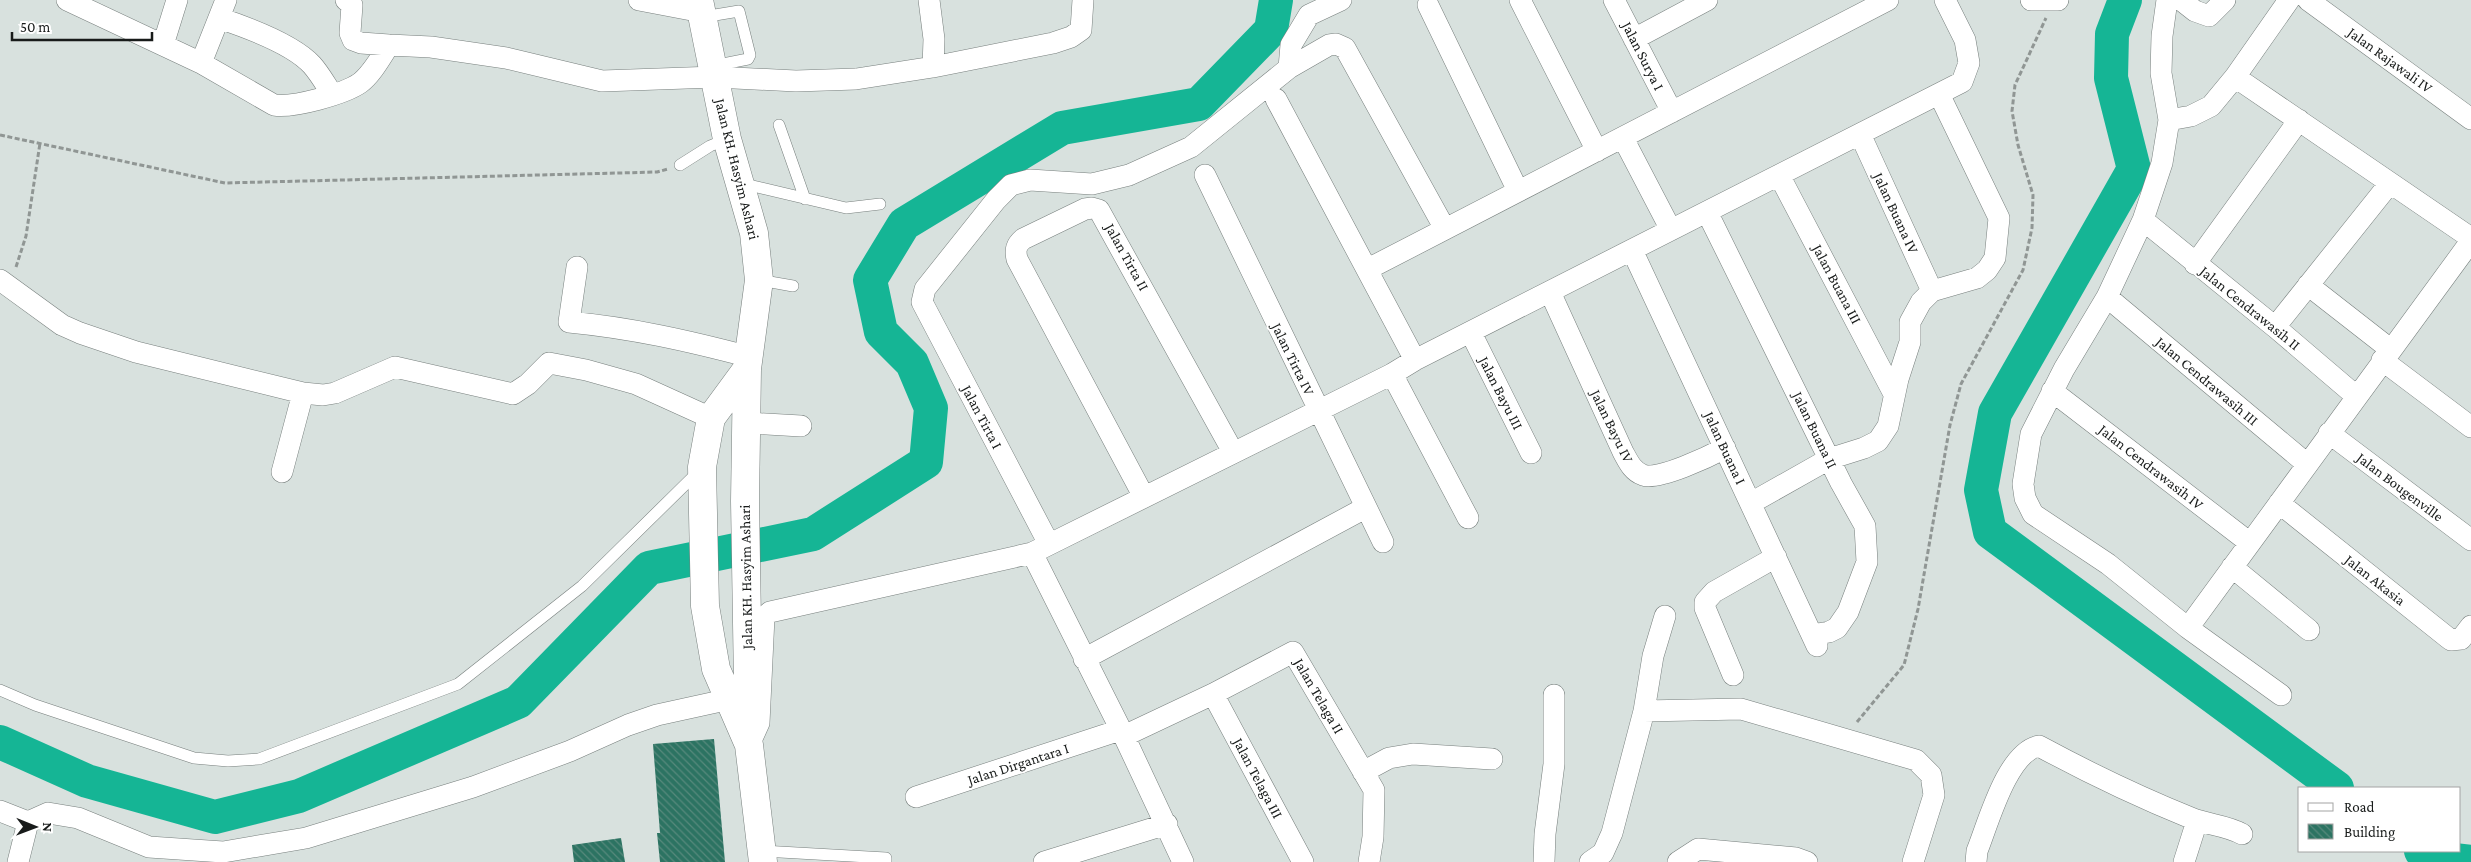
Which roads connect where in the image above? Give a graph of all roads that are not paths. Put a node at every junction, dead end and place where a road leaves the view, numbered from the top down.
1 (67, 0) edge
2 (177, 0) edge
3 (346, 0) edge
4 (639, 0) edge
5 (929, 0) edge
6 (1083, 0) edge
7 (1341, 0) edge
8 (1520, 0) edge
9 (1614, 0) edge
10 (1707, 0) edge
11 (1888, 0) edge
12 (1945, 0) edge
13 (2031, 0) edge
14 (2047, 0) edge
15 (2167, 0) edge
16 (2181, 0) edge
17 (2225, 0) edge
18 (2289, 0) edge
19 (2308, 0) edge
20 (1428, 5) dead end
21 (223, 9) edge
22 (701, 10) edge
23 (1634, 39) junction
24 (163, 45) junction
25 (389, 46) junction
26 (201, 63) junction
27 (932, 67) junction
28 (1288, 68) junction
29 (714, 72) junction
30 (2235, 77) junction
31 (332, 94) junction
32 (1939, 94) junction
33 (1276, 100) dead end
34 (1672, 112) junction
35 (2471, 119) edge
36 (2169, 120) junction
37 (2299, 120) junction
38 (779, 125) dead end
39 (1860, 134) junction
40 (1623, 138) junction
41 (727, 139) junction
42 (1597, 151) junction
43 (680, 165) road end
44 (1205, 175) dead end
45 (1779, 175) junction
46 (740, 183) junction
47 (2390, 183) junction
48 (1518, 191) junction
49 (805, 199) junction
50 (880, 204) dead end
51 (1707, 212) junction
52 (2143, 220) junction
53 (1445, 229) junction
54 (1671, 230) junction
55 (2471, 239) edge
56 (1632, 250) junction
57 (2195, 264) junction
58 (577, 267) dead end
59 (1368, 269) junction
60 (759, 280) junction
61 (5, 283) edge
62 (2308, 285) junction
63 (793, 286) dead end
64 (1932, 291) junction
65 (1550, 292) junction
66 (2107, 297) junction
67 (2275, 327) junction
68 (1471, 333) junction
69 (2386, 355) junction
70 (1415, 360) junction
71 (748, 363) junction
72 (1392, 374) junction
73 (2052, 391) junction
74 (303, 393) junction
75 (1894, 394) junction
76 (2356, 396) junction
77 (1318, 410) junction
78 (711, 418) junction
79 (748, 423) junction
80 (801, 426) dead end
81 (2471, 427) edge
82 (2329, 434) junction
83 (1725, 448) junction
84 (1233, 452) junction
85 (1531, 453) dead end
86 (1828, 459) junction
87 (2307, 464) junction
88 (702, 467) junction
89 (282, 472) dead end
90 (1144, 497) junction
91 (1751, 503) junction
92 (2279, 504) junction
93 (1365, 508) junction
94 (1468, 518) dead end
95 (2471, 540) edge
96 (1382, 542) dead end
97 (2250, 543) junction
98 (1040, 548) junction
99 (1776, 557) junction
100 (2232, 567) junction
101 (1665, 616) dead end
102 (2471, 626) edge
103 (2188, 628) junction
104 (2309, 630) dead end
105 (1815, 640) joint
106 (1084, 659) junction
107 (1733, 675) dead end
108 (0, 690) edge
109 (1213, 694) junction
110 (1554, 695) dead end
111 (2280, 695) dead end
112 (1644, 711) junction
113 (740, 722) junction
114 (1122, 733) junction
115 (1492, 759) dead end
116 (1363, 772) junction
117 (916, 797) dead end
118 (0, 811) edge
119 (2197, 821) junction
120 (28, 822) junction
121 (1167, 824) junction
122 (2242, 834) dead end
123 (763, 857) edge
124 (1799, 861) edge
125 (18, 862) edge
126 (886, 862) edge
127 (1044, 862) edge
128 (1183, 862) edge
129 (1303, 862) edge
130 (1369, 862) edge
131 (1544, 862) edge
132 (1590, 862) edge
133 (1678, 862) edge
134 (1913, 862) edge
135 (1976, 862) edge
136 (2184, 862) edge

1 - 24 street
2 - 24 street
3 - 25 street
4 - 22 street
5 - 27 street
6 - 27 street
7 - 28 street
8 - 42 street
9 - 23 street, Jalan Surya I
10 - 23 street
11 - 34 street
12 - 32 street
13 - 14 street
15 - 36 street
16 - 17 street
18 - 30 street
19 - 35 street, Jalan Rajawali IV
20 - 48 street
21 - 26 street
21 - 31 street
22 - 29 main road, Jalan KH. Hasyim Ashari
22 - 29 lane
23 - 34 street, Jalan Surya I
24 - 26 street
25 - 29 street
25 - 31 street
26 - 31 street
27 - 29 street
28 - 53 street
28 - 98 street, Jalan Tirta I
29 - 41 main road, Jalan KH. Hasyim Ashari
30 - 36 street
30 - 37 street
32 - 39 street
32 - 64 street
33 - 59 street
34 - 40 street
36 - 52 street
37 - 47 street
37 - 57 street
38 - 49 lane
39 - 45 street
39 - 64 street, Jalan Buana IV
40 - 42 street
40 - 54 street
41 - 43 lane
41 - 46 main road, Jalan KH. Hasyim Ashari
42 - 48 street
44 - 77 street, Jalan Tirta IV
45 - 51 street
45 - 75 street, Jalan Buana III
46 - 49 lane
46 - 60 main road, Jalan KH. Hasyim Ashari
47 - 55 street
47 - 62 street
48 - 53 street
49 - 50 lane
51 - 54 street
51 - 86 street, Jalan Buana II
52 - 57 street, Jalan Cendrawasih II
52 - 66 street
53 - 59 street
54 - 56 street
55 - 69 street
56 - 65 street
56 - 83 street, Jalan Buana I
57 - 67 street, Jalan Cendrawasih II
58 - 71 street
59 - 70 street
60 - 63 lane
60 - 71 main road, Jalan KH. Hasyim Ashari
61 - 74 street
62 - 67 street
62 - 69 street
64 - 75 street
65 - 68 street
65 - 83 street, Jalan Bayu IV
66 - 73 street
66 - 87 street, Jalan Cendrawasih III
67 - 76 street, Jalan Cendrawasih II
68 - 70 street
68 - 85 street, Jalan Bayu III
69 - 76 street
69 - 81 street
70 - 72 street
71 - 78 main road, Jalan KH. Hasyim Ashari
71 - 79 main road, Jalan KH. Hasyim Ashari
72 - 77 street
72 - 94 street
73 - 97 street, Jalan Cendrawasih IV
73 - 103 street
74 - 78 street
74 - 89 street
75 - 86 street
76 - 82 street
77 - 84 street
77 - 93 street, Jalan Tirta IV
78 - 88 main road, Jalan KH. Hasyim Ashari
79 - 80 street
79 - 113 main road, Jalan KH. Hasyim Ashari
82 - 87 street
82 - 95 street, Jalan Bougenville
83 - 91 street, Jalan Buana I
84 - 90 street
84 - 90 street, Jalan Tirta II
86 - 91 street
86 - 105 street, Jalan Buana II
87 - 92 street
88 - 108 lane
88 - 113 main road, Jalan KH. Hasyim Ashari
90 - 98 street
91 - 99 street, Jalan Buana I
92 - 97 street
92 - 102 street, Jalan Akasia
93 - 96 street, Jalan Tirta IV
93 - 106 street
97 - 100 street
98 - 106 street, Jalan Tirta I
98 - 113 street
99 - 105 street, Jalan Buana I
99 - 107 street
100 - 103 street
100 - 104 street
101 - 112 street
103 - 111 street
106 - 114 street, Jalan Tirta I
109 - 114 street, Jalan Telaga II
109 - 116 street, Jalan Telaga II
109 - 129 street, Jalan Telaga III
110 - 131 street
112 - 132 street
112 - 134 street
113 - 120 street
113 - 123 main road, Jalan KH. Hasyim Ashari
114 - 117 street, Jalan Dirgantara I
114 - 121 street, Jalan Tirta I
115 - 116 street
116 - 130 street, Jalan Telaga II
118 - 120 street
119 - 122 street
119 - 135 street
119 - 136 street
120 - 125 street
121 - 127 street
121 - 128 street, Jalan Tirta I
123 - 126 lane
124 - 133 street

